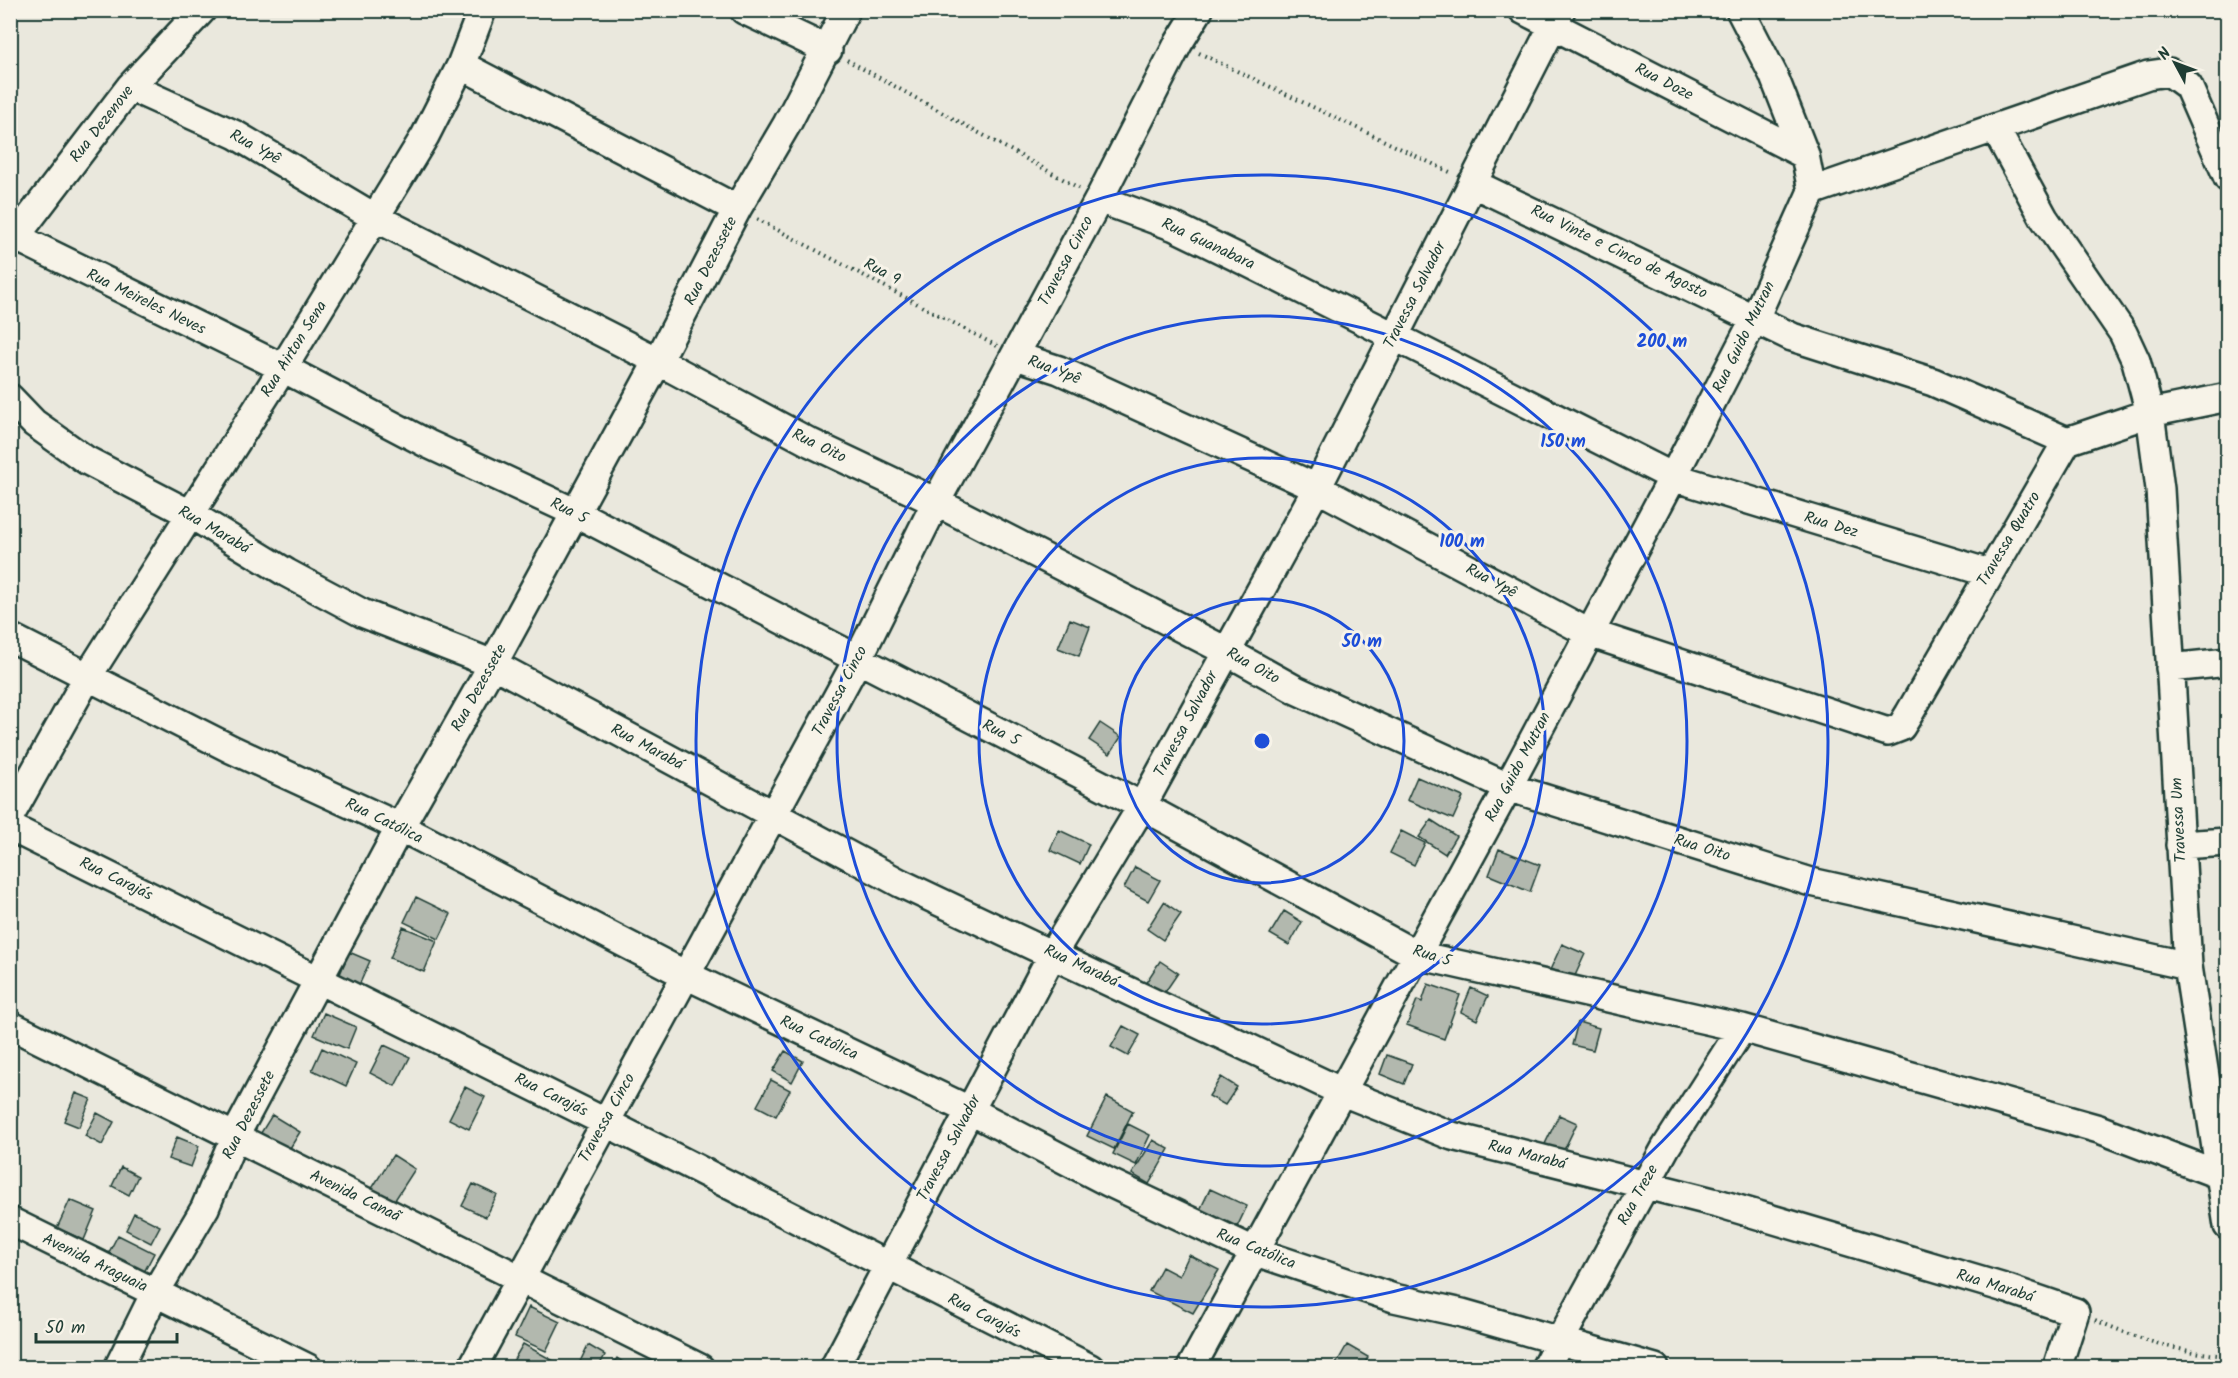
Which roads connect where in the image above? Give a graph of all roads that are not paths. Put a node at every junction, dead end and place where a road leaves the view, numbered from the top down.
1 (202, 10) edge
2 (482, 10) edge
3 (744, 10) edge
4 (846, 10) edge
5 (1199, 10) edge
6 (1523, 10) edge
7 (1740, 10) edge
8 (1557, 18) edge
9 (828, 50) junction
10 (461, 65) junction
11 (130, 87) junction
12 (1995, 128) junction
13 (1804, 155) junction
14 (2228, 178) edge
15 (1472, 183) junction
16 (1812, 191) junction
17 (1099, 200) junction
18 (738, 209) junction
19 (374, 217) junction
20 (12, 239) edge
21 (1755, 318) junction
22 (1395, 335) junction
23 (1016, 356) junction
24 (658, 361) junction
25 (284, 368) junction
26 (2228, 397) edge
27 (10, 398) edge
28 (2150, 413) junction
29 (2067, 441) junction
30 (1673, 477) junction
31 (1317, 488) junction
32 (936, 502) junction
33 (574, 513) junction
34 (190, 514) junction
35 (1989, 573) junction
36 (1589, 633) junction
37 (10, 637) edge
38 (1226, 651) junction
39 (858, 659) junction
40 (2228, 662) edge
41 (493, 664) junction
42 (2169, 668) junction
43 (88, 676) junction
44 (1909, 714) joint
45 (1508, 787) junction
46 (1142, 806) junction
47 (10, 816) edge
48 (773, 816) junction
49 (10, 827) edge
50 (400, 827) junction
51 (2228, 842) edge
52 (2180, 845) junction
53 (1053, 953) junction
54 (1417, 955) junction
55 (2188, 966) junction
56 (686, 975) junction
57 (318, 980) junction
58 (10, 1025) edge
59 (1742, 1028) junction
60 (1340, 1091) junction
61 (969, 1110) junction
62 (605, 1122) junction
63 (235, 1136) junction
64 (2224, 1175) edge
65 (1644, 1184) junction
66 (10, 1221) edge
67 (2228, 1226) edge
68 (1256, 1252) junction
69 (888, 1266) junction
70 (520, 1278) junction
71 (155, 1293) junction
72 (1558, 1342) junction
73 (118, 1368) edge
74 (308, 1368) edge
75 (472, 1368) edge
76 (700, 1368) edge
77 (834, 1368) edge
78 (1090, 1368) edge
79 (1191, 1368) edge
80 (1545, 1368) edge
81 (1654, 1368) edge
82 (2057, 1368) edge

1 - 11 street, Rua Dezenove
2 - 10 street, Rua Airton Sena
3 - 9 street
4 - 9 street, Rua Dezessete
5 - 17 street, Travessa Cinco
6 - 8 street, Rua Doze
7 - 13 street
8 - 13 street, Rua Doze
8 - 15 street, Travessa Salvador
9 - 18 street, Rua Dezessete
10 - 18 street
10 - 19 street, Rua Airton Sena
11 - 19 street, Rua Ypê
11 - 20 street, Rua Dezenove
12 - 14 street
12 - 16 street
12 - 28 street, Travessa Um
13 - 16 street
15 - 21 street, Rua Vinte e Cinco de Agosto
15 - 22 street, Travessa Salvador
16 - 21 street, Rua Guido Mutran
17 - 22 street, Rua Guanabara
17 - 23 street, Travessa Cinco
18 - 24 street, Rua Dezessete
19 - 24 street, Rua Oito
19 - 25 street, Rua Airton Sena
20 - 25 street, Rua Meireles Neves
21 - 29 street, Rua Vinte e Cinco de Agosto
21 - 30 street, Rua Guido Mutran
22 - 30 street, Rua Guanabara
22 - 31 street, Travessa Salvador
23 - 31 street, Rua Ypê
23 - 32 street, Travessa Cinco
24 - 32 street, Rua Oito
24 - 33 street, Rua Dezessete
25 - 33 street, Rua 5
25 - 34 street, Rua Airton Sena
26 - 28 street
27 - 34 street, Rua Marabá
28 - 29 street
28 - 42 street, Travessa Um
29 - 35 street, Travessa Quatro
30 - 35 street, Rua Dez
30 - 36 street, Rua Guido Mutran
31 - 36 street, Rua Ypê
31 - 38 street, Travessa Salvador
32 - 38 street, Rua Oito
32 - 39 street, Travessa Cinco
33 - 39 street, Rua 5
33 - 41 street, Rua Dezessete
34 - 41 street, Rua Marabá
34 - 43 street, Rua Airton Sena
35 - 44 street, Travessa Quatro
36 - 44 street, Rua Ypê
36 - 45 street, Rua Guido Mutran
37 - 43 street, Rua Católica
38 - 45 street, Rua Oito
38 - 46 street, Travessa Salvador
39 - 46 street, Rua 5
39 - 48 street, Travessa Cinco
40 - 42 street
41 - 48 street, Rua Marabá
41 - 50 street, Rua Dezessete
42 - 52 street, Travessa Um
43 - 47 street, Rua Airton Sena
43 - 50 street, Rua Católica
45 - 54 street, Rua Guido Mutran
45 - 55 street, Rua Oito
46 - 53 street, Travessa Salvador
46 - 54 street, Rua 5
48 - 53 street, Rua Marabá
48 - 56 street, Travessa Cinco
49 - 57 street, Rua Carajás
50 - 56 street, Rua Católica
50 - 57 street, Rua Dezessete
51 - 52 street
52 - 55 street, Travessa Um
53 - 60 street, Rua Marabá
53 - 61 street, Travessa Salvador
54 - 59 street, Rua 5
54 - 60 street, Rua Guido Mutran
55 - 64 street, Travessa Um
56 - 61 street, Rua Católica
56 - 62 street, Travessa Cinco
57 - 62 street, Rua Carajás
57 - 63 street, Rua Dezessete
58 - 63 street, Avenida Canaã
59 - 64 street, Rua 5
59 - 65 street, Rua Treze
60 - 65 street, Rua Marabá
60 - 68 street, Rua Guido Mutran
61 - 68 street, Rua Católica
61 - 69 street, Travessa Salvador
62 - 69 street, Rua Carajás
62 - 70 street, Travessa Cinco
63 - 70 street, Avenida Canaã
63 - 71 street, Rua Dezessete
64 - 67 street, Travessa Um
65 - 72 street, Rua Treze
65 - 82 street, Rua Marabá
66 - 71 street, Avenida Araguaia
68 - 72 street, Rua Católica
68 - 79 street, Rua Guido Mutran
69 - 77 street, Travessa Salvador
69 - 78 street, Rua Carajás
70 - 75 street, Travessa Cinco
70 - 76 street, Avenida Canaã
71 - 73 street, Rua Dezessete
71 - 74 street, Avenida Araguaia
72 - 80 street, Rua Treze
72 - 81 street, Rua Católica

